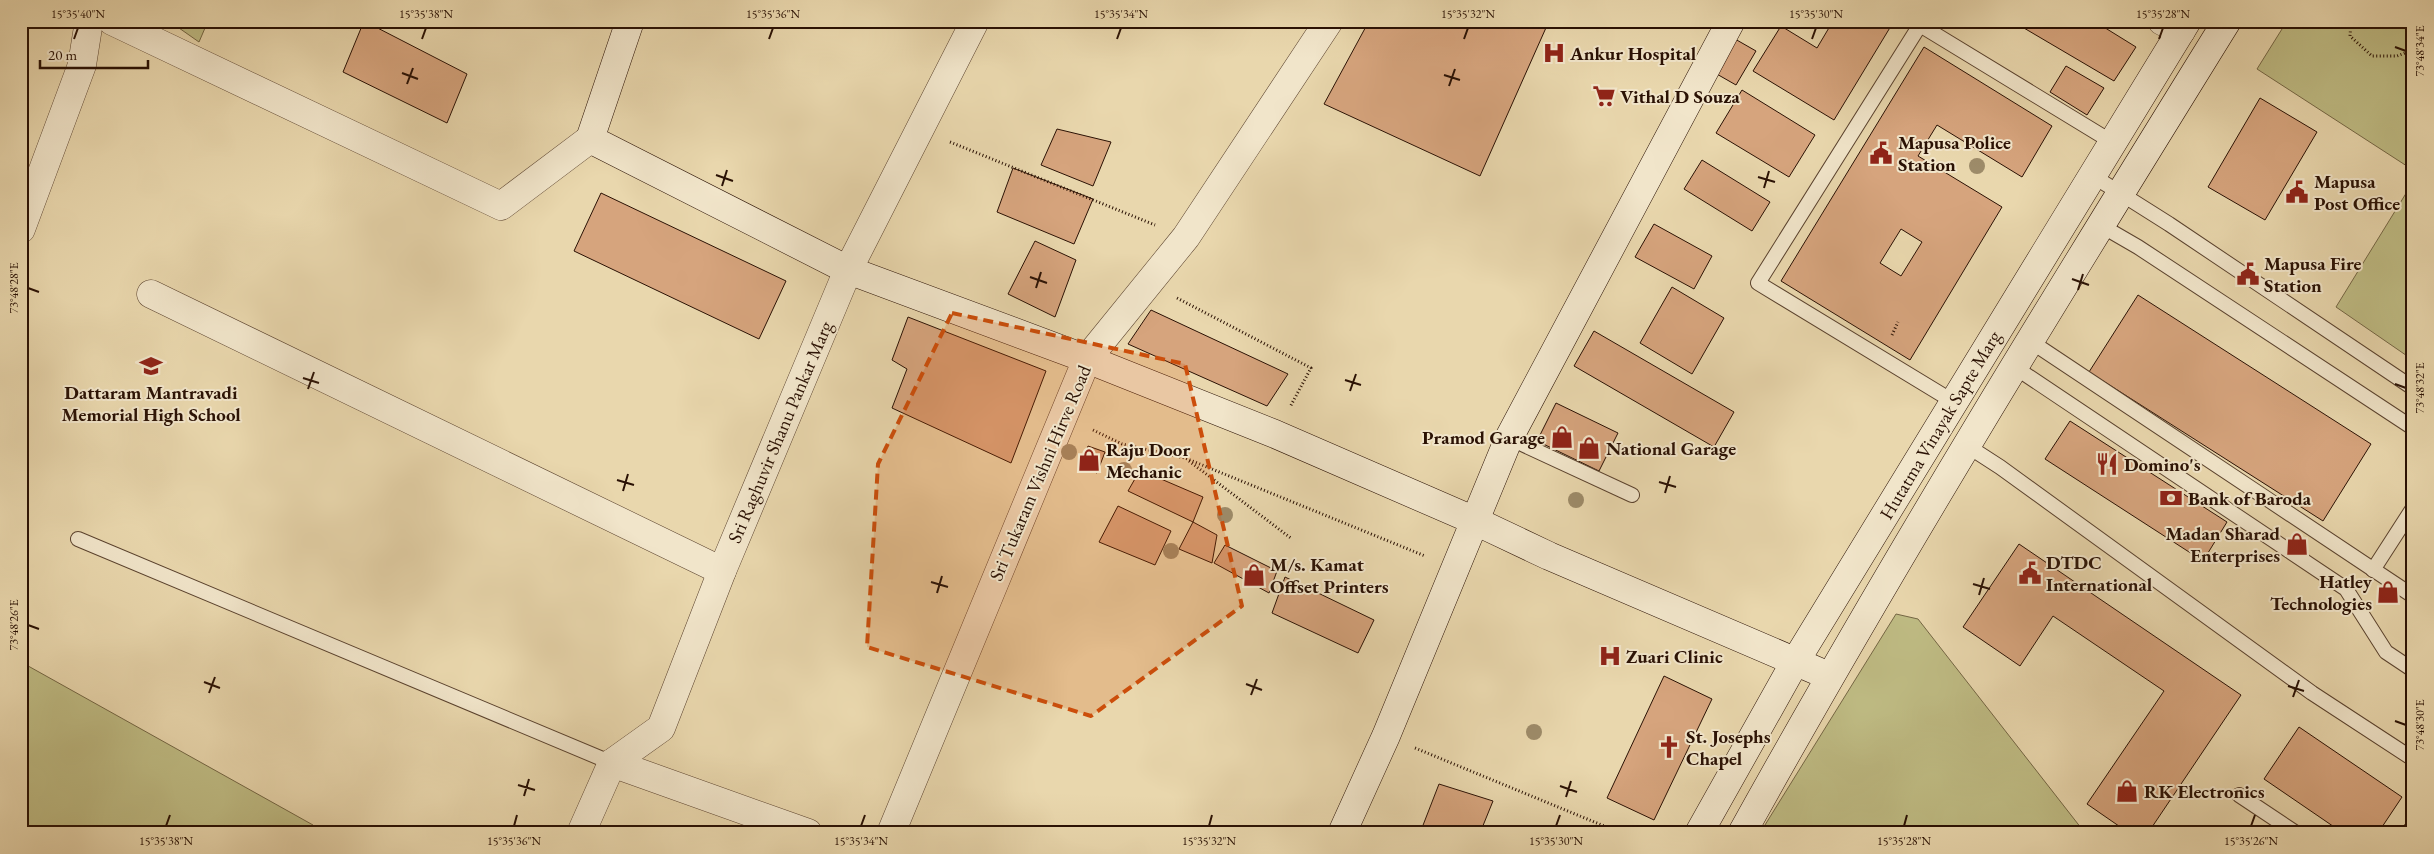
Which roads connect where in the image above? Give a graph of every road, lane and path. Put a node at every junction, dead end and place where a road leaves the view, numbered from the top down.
1 (89, 21) edge
2 (112, 21) edge
3 (630, 21) edge
4 (975, 21) edge
5 (1328, 21) edge
6 (1731, 21) edge
7 (2227, 21) edge
8 (2351, 21) edge
9 (2177, 24) edge
10 (2413, 50) edge
11 (920, 130) junction
12 (590, 139) junction
13 (2112, 142) junction
14 (2092, 176) junction
15 (2120, 193) junction
16 (2100, 225) junction
17 (21, 229) edge
18 (1186, 237) junction
19 (848, 270) junction
20 (1148, 284) junction
21 (151, 294) dead end
22 (2030, 341) junction
23 (1087, 359) junction
24 (2012, 366) junction
25 (2413, 388) edge
26 (1954, 402) junction
27 (1064, 416) junction
28 (2413, 428) edge
29 (1275, 434) junction
30 (1509, 438) junction
31 (1966, 445) junction
32 (1184, 458) junction
33 (1632, 495) dead end
34 (2413, 508) edge
35 (1473, 520) junction
36 (1292, 538) dead end
37 (78, 540) dead end
38 (1456, 568) junction
39 (2373, 570) junction
40 (722, 571) junction
41 (2413, 596) edge
42 (1795, 662) junction
43 (2413, 670) edge
44 (1828, 676) junction
45 (1386, 736) junction
46 (2413, 759) edge
47 (612, 763) junction
48 (2239, 795) dead end
49 (581, 833) edge
50 (808, 833) edge
51 (890, 833) edge
52 (1342, 833) edge
53 (1621, 833) edge
54 (1700, 833) edge
55 (1742, 833) edge
56 (2296, 833) edge

1 - 17 street
2 - 12 street
3 - 12 street
4 - 11 street, Sri Raghuvir Shanu Pankar Marg
5 - 18 street, Sri Tukaram Vishni Hirve Road
6 - 30 street
7 - 15 street, Hutatma Vinayak Sapte Marg
8 - 10 path
9 - 13 street, Hutatma Vinayak Sapte Marg
11 - 18 path
11 - 19 street, Sri Raghuvir Shanu Pankar Marg
12 - 19 street
13 - 14 street, Hutatma Vinayak Sapte Marg
13 - 26 lane
14 - 15 lane
14 - 26 street, Hutatma Vinayak Sapte Marg
15 - 16 street, Hutatma Vinayak Sapte Marg
15 - 25 lane
16 - 22 street, Hutatma Vinayak Sapte Marg
16 - 28 lane
18 - 20 street, Sri Tukaram Vishni Hirve Road
19 - 23 street
19 - 40 street, Sri Raghuvir Shanu Pankar Marg
20 - 23 street, Sri Tukaram Vishni Hirve Road
20 - 29 path
21 - 40 street
22 - 24 street, Hutatma Vinayak Sapte Marg
22 - 39 lane
23 - 27 street, Sri Tukaram Vishni Hirve Road
23 - 29 street
24 - 31 street, Hutatma Vinayak Sapte Marg
24 - 43 lane
26 - 42 street, Hutatma Vinayak Sapte Marg
27 - 32 path
27 - 51 street, Sri Tukaram Vishni Hirve Road
29 - 35 street
30 - 33 lane
30 - 35 street
31 - 44 street, Hutatma Vinayak Sapte Marg
31 - 46 lane
32 - 36 path
32 - 38 path
34 - 39 lane
35 - 38 street
35 - 42 street
37 - 47 lane
38 - 45 street
39 - 41 lane
40 - 47 street, Sri Raghuvir Shanu Pankar Marg
42 - 44 street
42 - 54 street, Hutatma Vinayak Sapte Marg
44 - 55 street, Hutatma Vinayak Sapte Marg
45 - 52 street
45 - 53 path
47 - 49 street
47 - 50 street
48 - 56 lane

